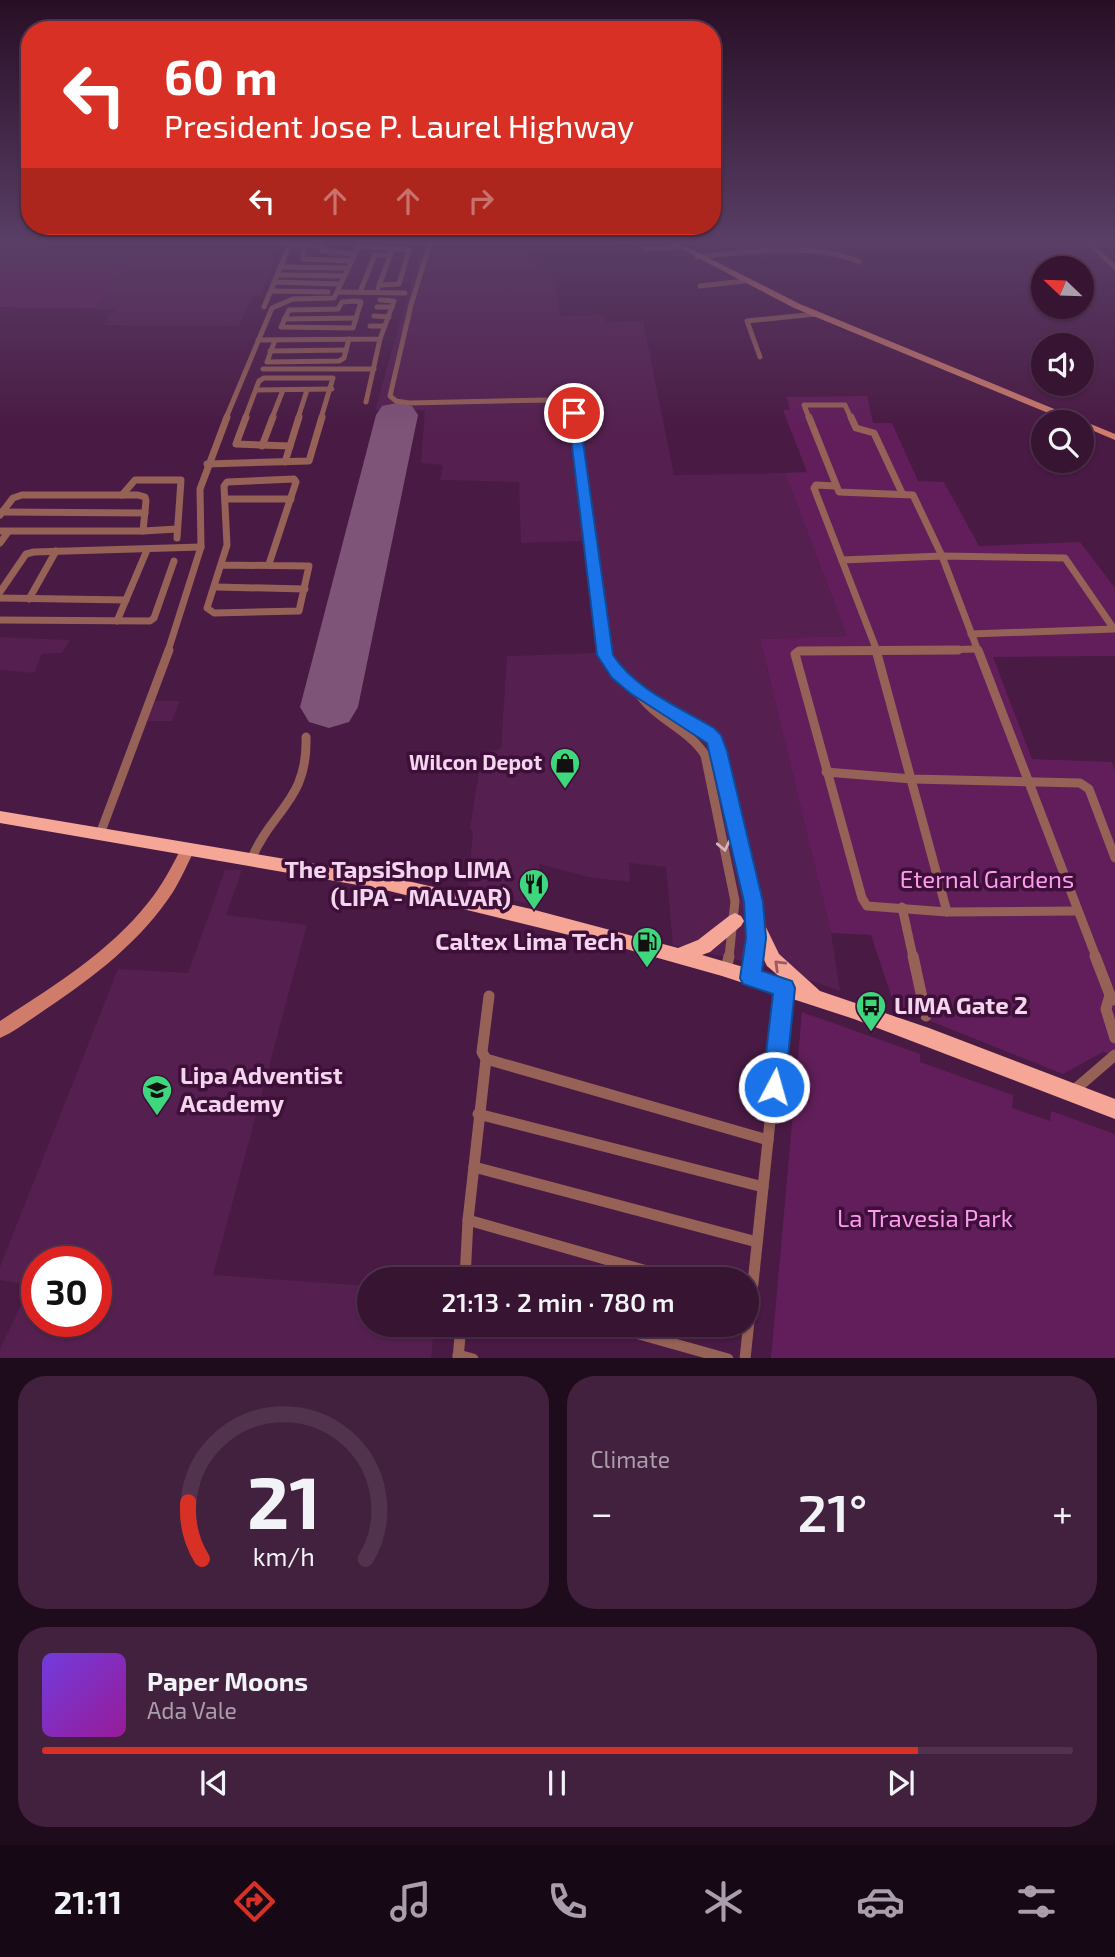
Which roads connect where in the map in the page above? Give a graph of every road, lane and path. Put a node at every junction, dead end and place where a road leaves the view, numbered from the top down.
1 (266, 303) edge
2 (278, 303) edge
3 (341, 303) edge
4 (361, 303) edge
5 (393, 303) edge
6 (411, 303) edge
7 (793, 303) edge
8 (264, 307) dead end
9 (377, 307) dead end
10 (392, 307) junction
11 (816, 314) junction
12 (374, 316) dead end
13 (389, 317) junction
14 (356, 318) junction
15 (284, 319) junction
16 (370, 326) dead end
17 (385, 326) junction
18 (313, 328) junction
19 (309, 339) junction
20 (349, 339) junction
21 (379, 339) junction
22 (258, 340) junction
23 (275, 340) junction
24 (346, 350) junction
25 (270, 351) junction
26 (760, 357) dead end
27 (263, 369) dead end
28 (374, 369) junction
29 (332, 389) junction
30 (256, 390) junction
31 (283, 390) junction
32 (307, 390) junction
33 (366, 402) dead end
34 (1051, 410) edge
35 (1094, 428) edge
36 (1115, 436) edge
37 (262, 446) junction
38 (289, 446) junction
39 (285, 462) junction
40 (207, 464) junction
41 (256, 464) junction
42 (251, 479) junction
43 (835, 486) junction
44 (902, 493) junction
45 (122, 495) junction
46 (226, 499) junction
47 (291, 499) junction
48 (145, 513) junction
49 (1, 514) edge
50 (177, 528) junction
51 (4, 531) edge
52 (143, 531) junction
53 (116, 532) junction
54 (177, 538) dead end
55 (0, 542) edge
56 (201, 547) junction
57 (107, 550) junction
58 (147, 550) junction
59 (56, 551) junction
60 (942, 556) junction
61 (842, 560) junction
62 (174, 561) dead end
63 (269, 564) junction
64 (222, 565) junction
65 (216, 587) junction
66 (304, 589) junction
67 (0, 592) edge
68 (0, 598) edge
69 (29, 599) junction
70 (126, 600) junction
71 (0, 620) edge
72 (117, 621) junction
73 (971, 634) junction
74 (976, 649) junction
75 (877, 652) junction
76 (636, 689) junction
77 (682, 717) junction
78 (671, 726) junction
79 (306, 737) dead end
80 (826, 772) junction
81 (912, 779) junction
82 (1029, 780) junction
83 (0, 817) edge
84 (100, 834) junction
85 (188, 849) junction
86 (1115, 858) edge
87 (251, 860) junction
88 (902, 907) junction
89 (1076, 911) junction
90 (947, 912) junction
91 (735, 921) junction
92 (755, 922) junction
93 (677, 956) junction
94 (726, 970) junction
95 (751, 978) junction
96 (784, 988) junction
97 (489, 996) dead end
98 (816, 998) junction
99 (1112, 1002) edge
100 (926, 1016) dead end
101 (0, 1030) edge
102 (1115, 1038) edge
103 (486, 1059) junction
104 (1112, 1060) edge
105 (1072, 1093) junction
106 (1115, 1109) edge
107 (478, 1114) junction
108 (768, 1140) junction
109 (474, 1167) junction
110 (763, 1187) junction
111 (468, 1220) junction
112 (757, 1242) junction
113 (466, 1267) edge
114 (633, 1267) edge
115 (754, 1267) edge
116 (460, 1337) edge
117 (650, 1337) edge
118 (746, 1337) edge
119 (458, 1357) edge
120 (724, 1358) edge
121 (745, 1358) edge

1 - 8 street
2 - 22 street
3 - 15 street
4 - 14 street
5 - 10 street
6 - 76 street
7 - 11 main road
9 - 10 street
10 - 13 street
11 - 26 street
11 - 34 main road
12 - 13 street
13 - 17 street
14 - 15 street
14 - 18 street
15 - 18 street
16 - 17 street
17 - 21 street
18 - 19 street
19 - 20 street
19 - 23 street
20 - 21 street
20 - 24 street
21 - 28 street
22 - 23 street
22 - 40 street
23 - 25 street
24 - 25 street
24 - 25 street
27 - 28 street
28 - 33 street
29 - 30 street
29 - 32 street
29 - 39 street
30 - 31 street
30 - 37 street
31 - 32 street
31 - 37 street
32 - 38 street
35 - 36 main road
37 - 38 street
38 - 39 street
39 - 41 street
40 - 41 street
40 - 56 street
41 - 42 street
42 - 46 street
42 - 47 street
43 - 44 street
43 - 44 street
43 - 61 street
44 - 60 street
45 - 48 street
45 - 49 street
45 - 50 street
46 - 47 street
46 - 64 street
47 - 63 street
48 - 49 street
48 - 52 street
50 - 52 street
50 - 54 street
51 - 53 street
51 - 55 street
52 - 53 street
53 - 57 street
56 - 58 street
56 - 84 street
57 - 58 street
57 - 59 street
58 - 70 street
59 - 67 street
59 - 69 street
60 - 61 street
60 - 73 street
60 - 73 street
61 - 75 street
62 - 72 street
63 - 64 street
63 - 66 street
64 - 65 street
65 - 66 street
65 - 66 street
68 - 69 street
69 - 70 street
70 - 72 street
71 - 72 street
73 - 74 street
74 - 75 street
74 - 82 street
75 - 80 street
75 - 81 street
76 - 77 street
76 - 78 street
77 - 78 street
77 - 92 street
78 -> 91 street
79 - 87 street
80 - 81 street
80 - 88 street
81 - 82 street
81 - 90 street
82 - 86 street
82 - 89 street
83 - 84 highway
84 - 85 highway
85 - 87 highway
85 - 101 main road
87 - 93 highway
88 - 90 street
88 - 100 street
89 - 90 street
89 - 99 street
91 - 93 highway
91 - 94 street
92 - 95 street
98 -> 92 highway
93 - 94 highway
94 - 95 highway
95 - 96 highway
96 - 98 highway
96 - 108 street
97 - 103 street
98 - 105 highway
99 - 102 street
103 - 107 street
103 - 108 street
104 - 105 street
105 - 106 highway
107 - 109 street
107 - 110 street
108 - 110 street
109 - 111 street
109 - 112 street
110 - 112 street
111 - 113 street
111 - 114 street
112 - 115 street
116 - 119 street
117 - 120 street
118 - 121 street

